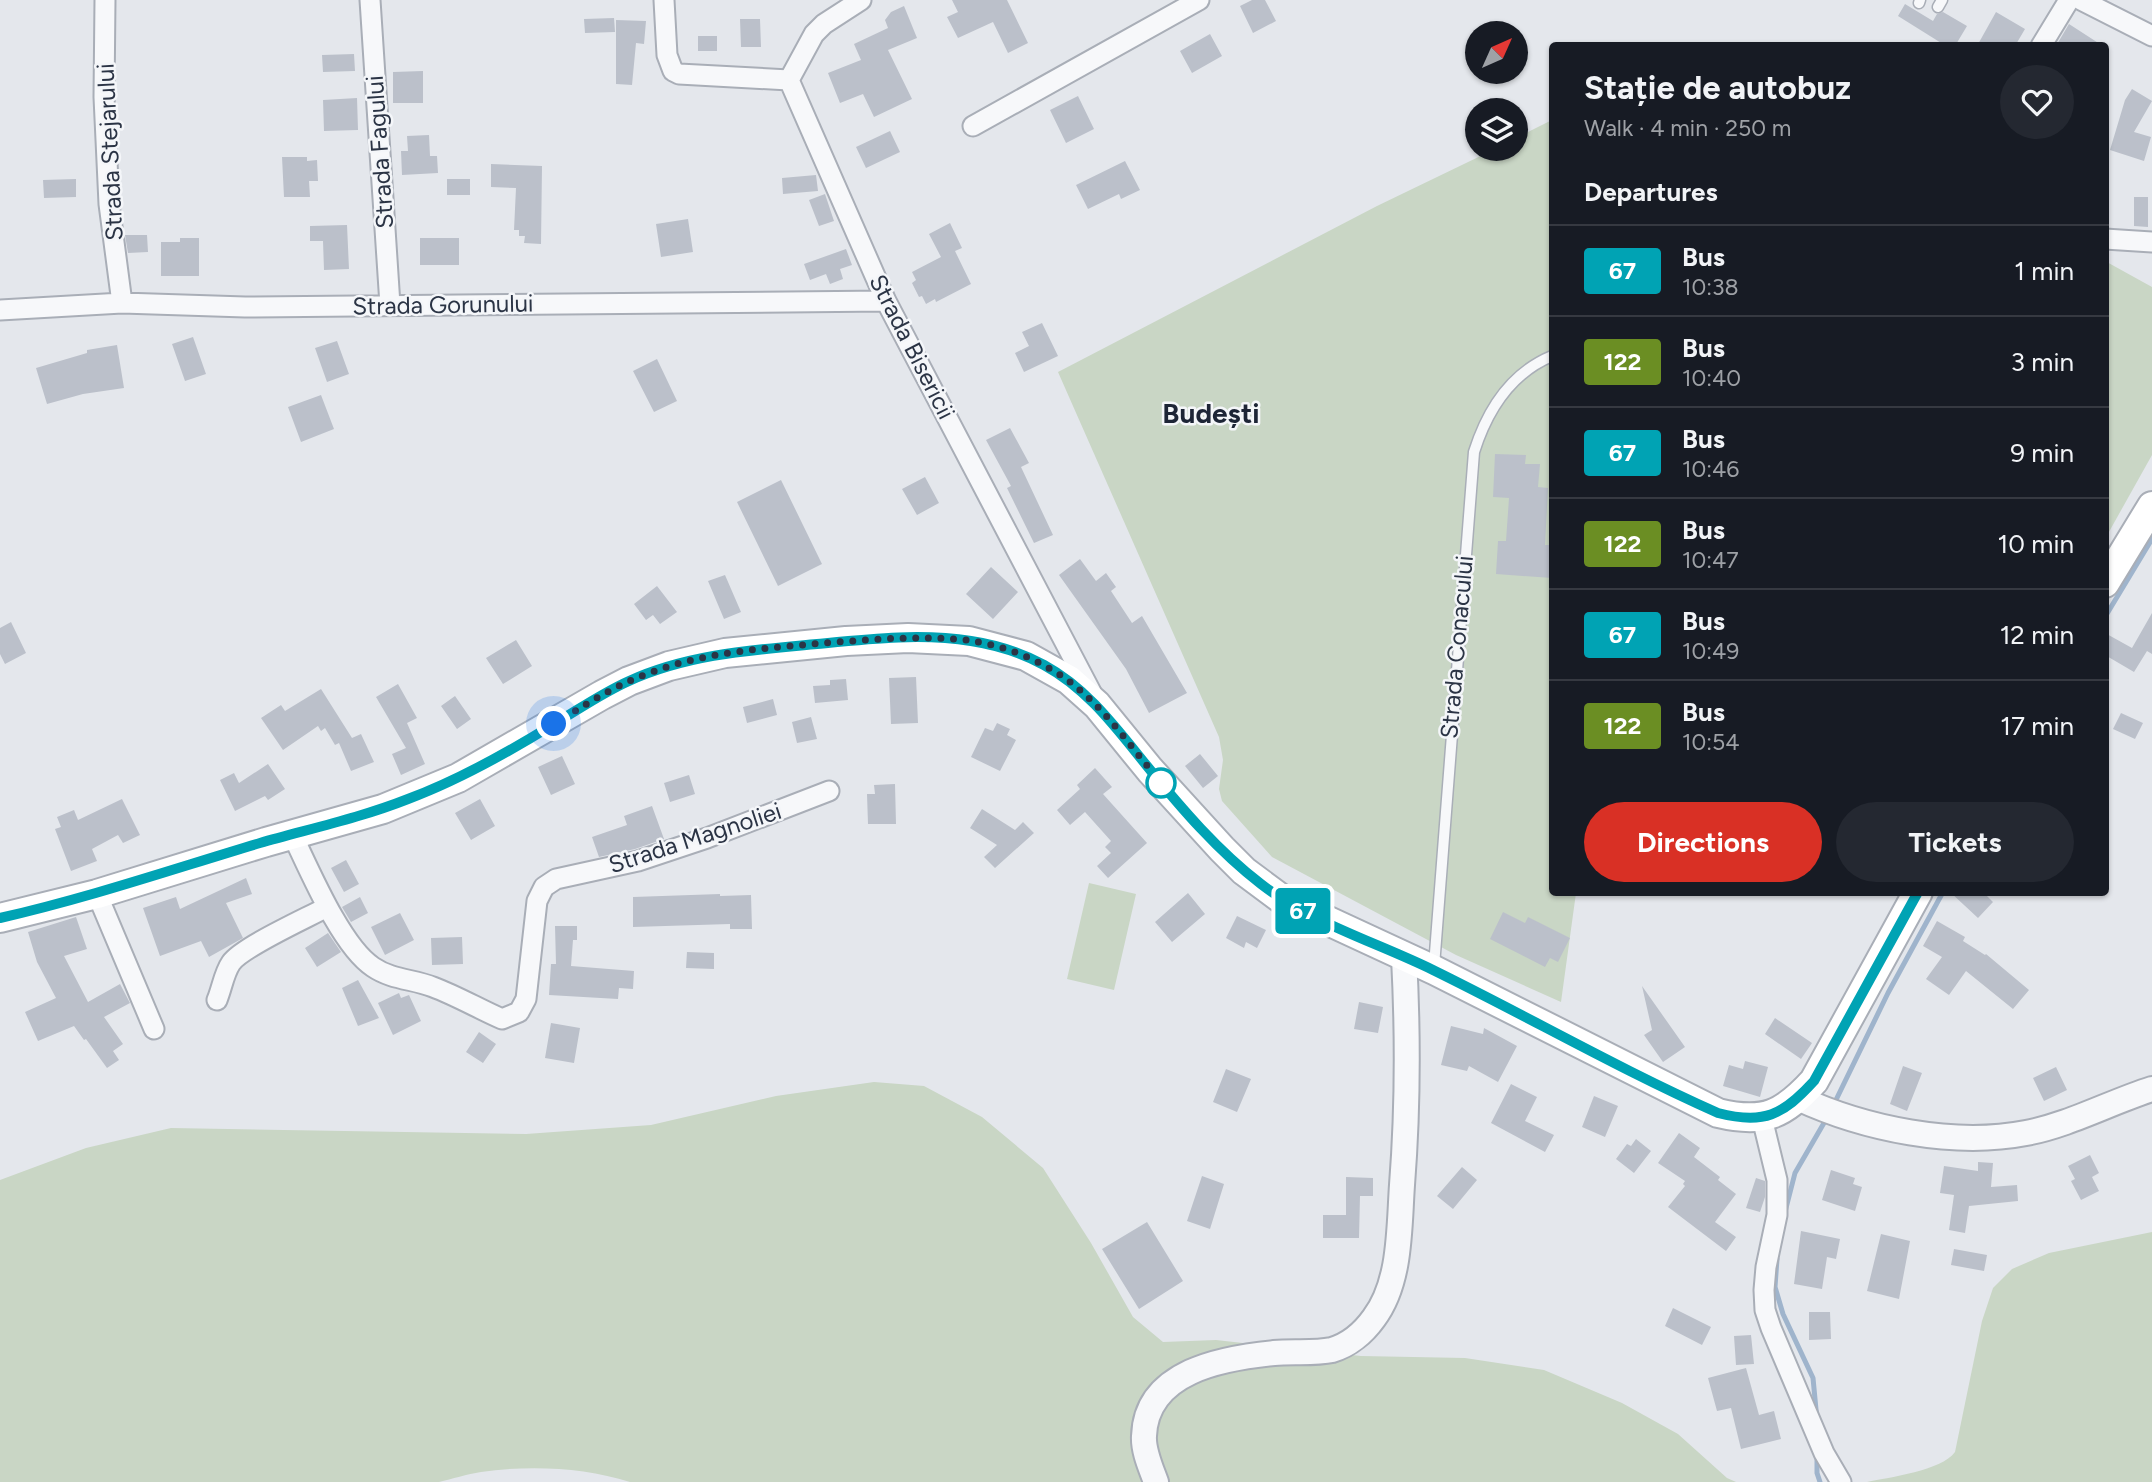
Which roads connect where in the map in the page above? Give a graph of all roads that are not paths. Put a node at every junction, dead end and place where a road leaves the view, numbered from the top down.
1 (105, 0) edge
2 (370, 0) edge
3 (664, 0) edge
4 (860, 0) edge
5 (1199, 0) edge
6 (2069, 0) edge
7 (2081, 0) edge
8 (2152, 36) edge
9 (2043, 42) edge
10 (789, 80) junction
11 (973, 126) dead end
12 (2109, 239) edge
13 (2152, 242) edge
14 (887, 302) junction
15 (122, 303) junction
16 (390, 305) junction
17 (0, 310) edge
18 (1549, 358) edge
19 (2152, 506) edge
20 (2109, 576) edge
21 (1097, 705) junction
22 (830, 791) dead end
23 (292, 834) junction
24 (97, 894) junction
25 (1916, 896) edge
26 (327, 907) junction
27 (0, 918) edge
28 (1404, 957) junction
29 (1434, 970) junction
30 (217, 1000) dead end
31 (154, 1030) dead end
32 (2152, 1089) edge
33 (1816, 1106) junction
34 (1762, 1118) junction
35 (1156, 1482) edge
36 (1841, 1482) edge

1 - 15 street, Strada Stejarului
2 - 16 street, Strada Fagului
3 - 10 street
4 - 10 street
5 - 11 street
6 - 9 street
7 - 8 street
10 - 14 street, Strada Bisericii
12 - 13 street
14 - 16 street, Strada Gorunului
14 - 21 street, Strada Bisericii
15 - 16 street, Strada Gorunului
15 - 17 street, Strada Gorunului
18 - 29 lane, Strada Conacului
19 - 20 main road
21 - 23 main road
21 - 28 main road
22 - 26 street, Strada Magnoliei
23 - 24 main road
23 - 26 street, Strada Magnoliei
24 - 27 main road
24 - 31 street
25 - 33 main road
26 - 30 street
28 - 29 main road
28 - 35 street
29 - 34 main road
32 - 33 street
33 - 34 main road
34 - 36 street

